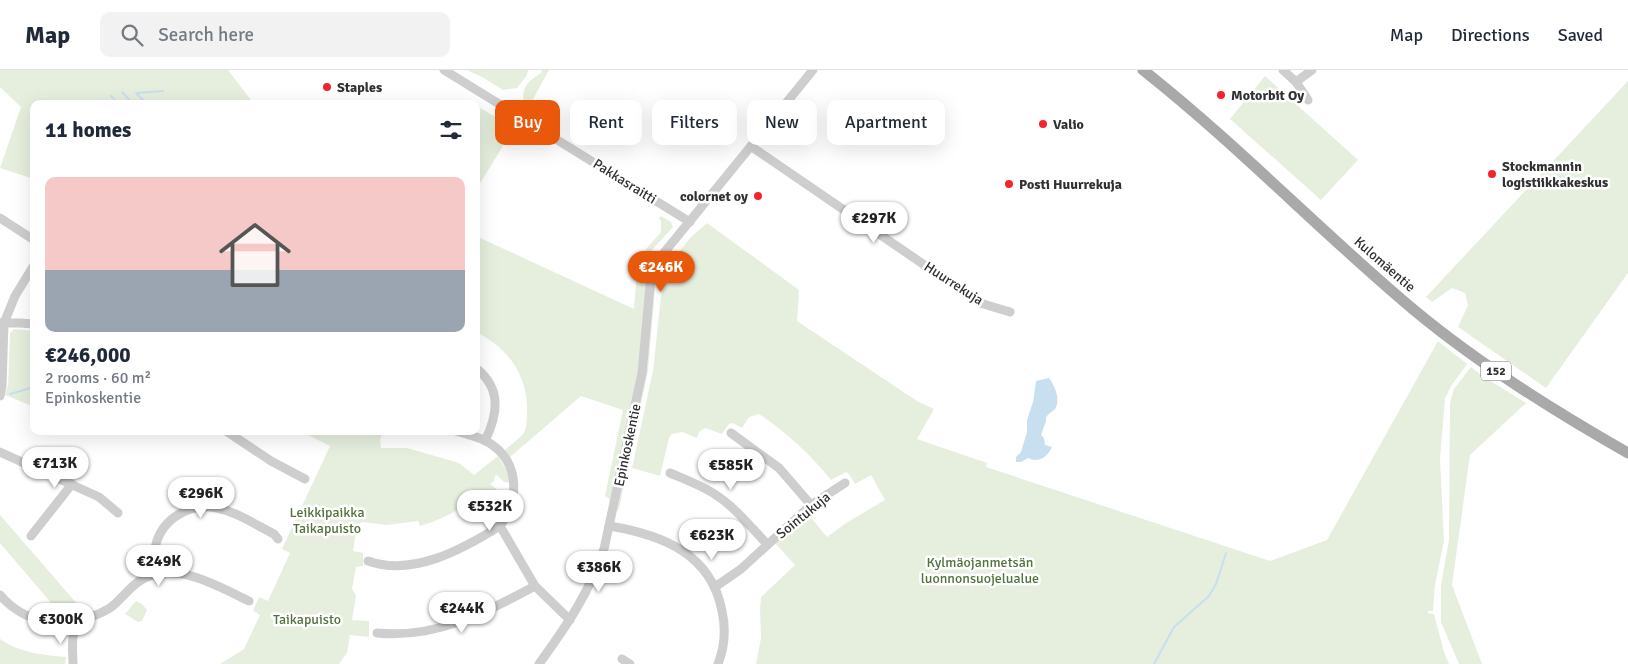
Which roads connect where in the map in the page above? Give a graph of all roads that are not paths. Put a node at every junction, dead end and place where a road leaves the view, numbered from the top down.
1 (444, 70) edge
2 (813, 70) edge
3 (1143, 70) edge
4 (1312, 70) edge
5 (1287, 72) edge
6 (1296, 82) junction
7 (1308, 100) dead end
8 (752, 147) junction
9 (0, 218) edge
10 (690, 222) junction
11 (30, 237) edge
12 (30, 271) edge
13 (1010, 312) dead end
14 (2, 323) edge
15 (30, 324) edge
16 (480, 372) edge
17 (0, 396) edge
18 (731, 433) dead end
19 (232, 435) edge
20 (468, 435) edge
21 (485, 441) junction
22 (0, 452) edge
23 (1628, 453) edge
24 (670, 473) dead end
25 (305, 479) dead end
26 (845, 483) dead end
27 (72, 484) junction
28 (811, 506) junction
29 (118, 513) dead end
30 (500, 526) junction
31 (610, 526) junction
32 (31, 536) dead end
33 (278, 539) dead end
34 (767, 544) junction
35 (368, 560) dead end
36 (154, 575) junction
37 (535, 586) junction
38 (715, 587) junction
39 (0, 595) edge
40 (249, 601) dead end
41 (570, 620) junction
42 (74, 629) junction
43 (377, 633) dead end
44 (73, 664) edge
45 (539, 664) edge
46 (718, 664) edge

1 - 10 street, Pakkasraitti
2 - 8 street
3 - 23 main road, Kulomäentie / 152
4 - 6 street
5 - 6 street
6 - 7 street
8 - 10 street
8 - 13 street, Huurrekuja
9 - 11 street
10 - 31 street, Epinkoskentie
12 - 14 street
14 - 15 street
14 - 17 street
16 - 21 street
18 - 28 street
19 - 25 street
20 - 21 street
21 - 30 street
22 - 27 street
24 - 34 street
26 - 28 street, Sointukuja
27 - 29 street
27 - 32 street
28 - 34 street, Sointukuja
30 - 35 street
30 - 37 street
31 - 38 street
31 - 41 street, Epinkoskentie
33 - 36 street
34 - 38 street, Sointukuja
36 - 40 street
36 - 42 street
37 - 41 street
37 - 43 street
38 - 46 street
39 - 42 street
41 - 45 street, Epinkoskentie
42 - 44 street

